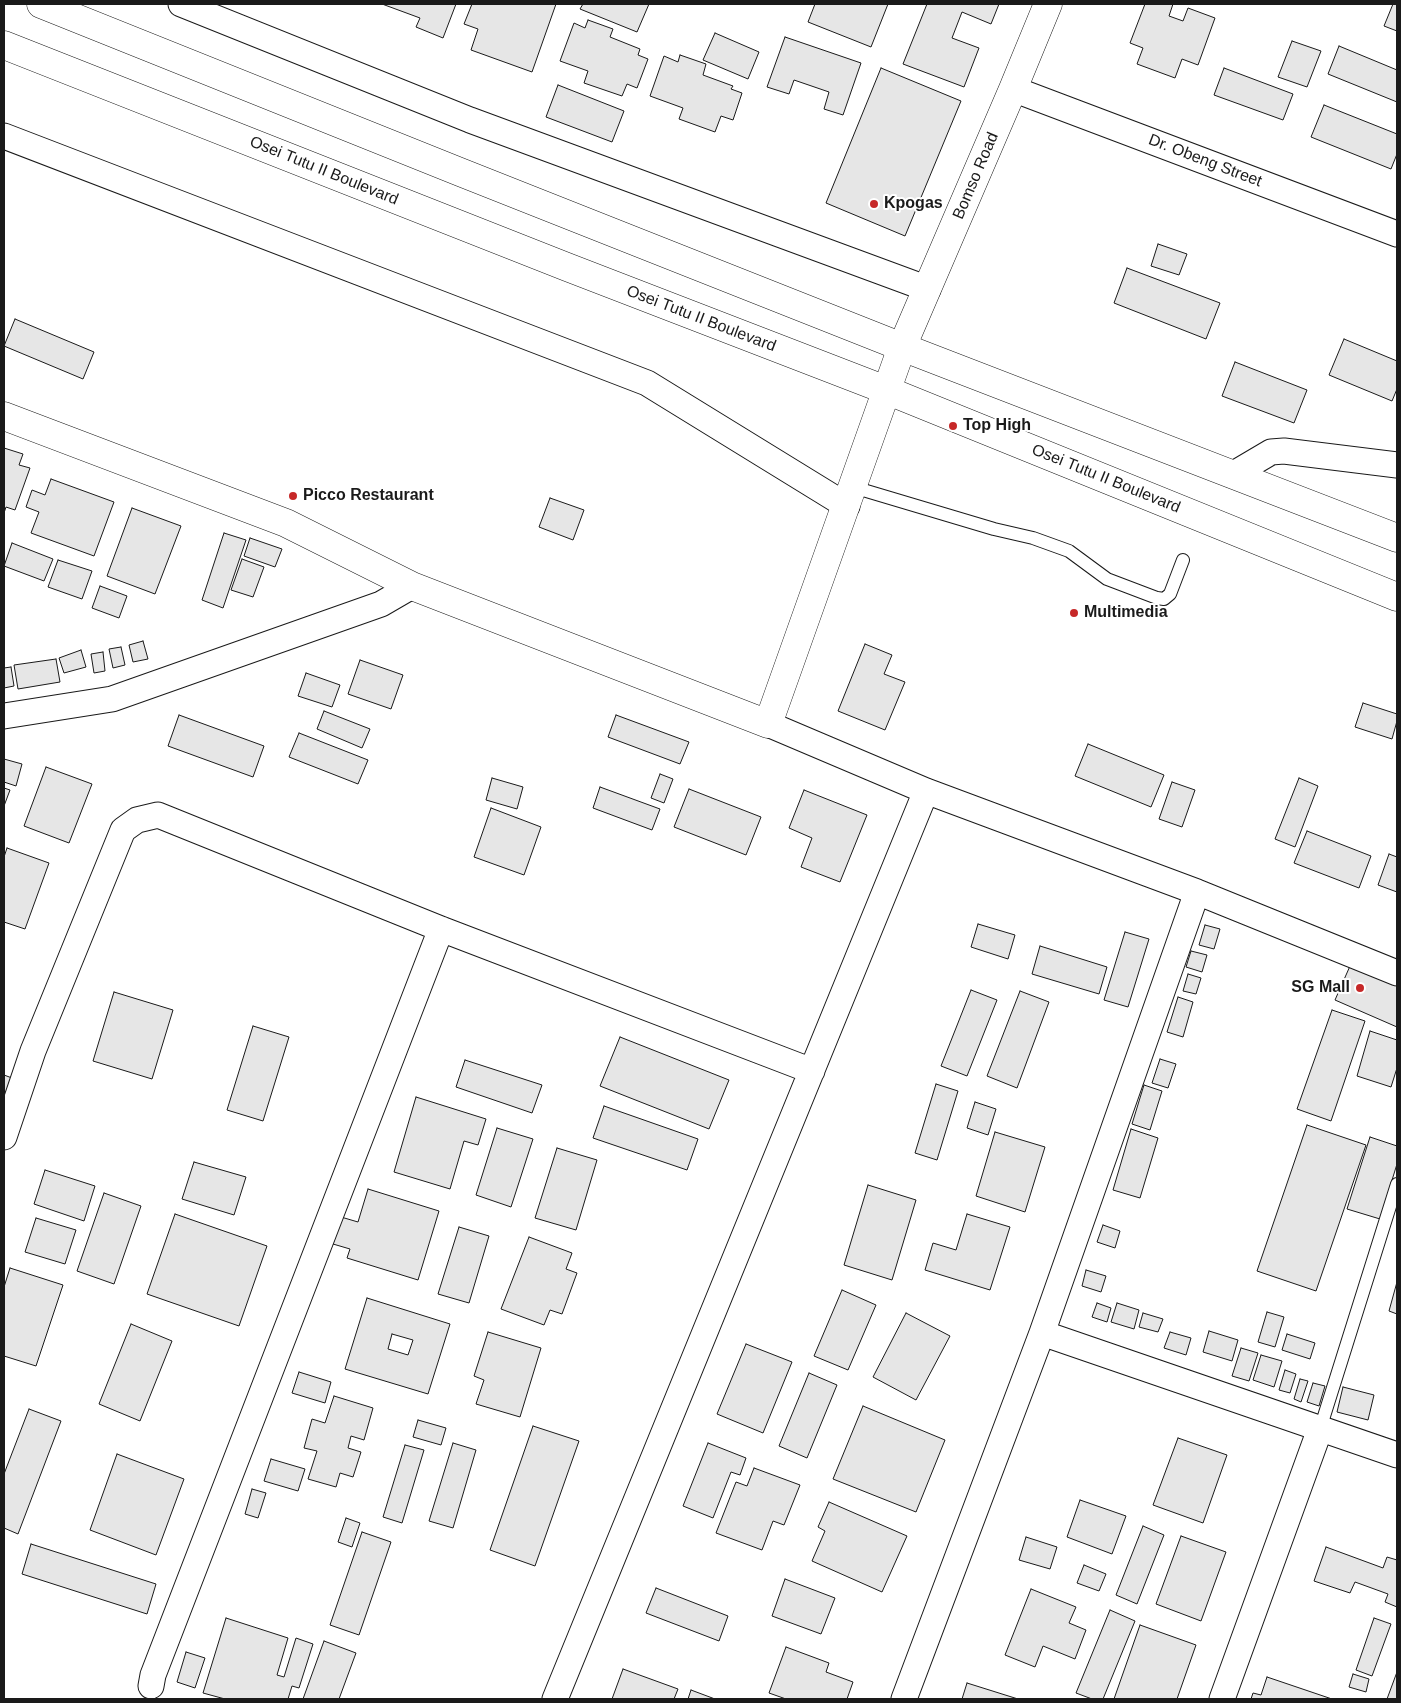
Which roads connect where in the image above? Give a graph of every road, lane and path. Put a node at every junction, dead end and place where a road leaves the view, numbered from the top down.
1 (41, 4) edge
2 (181, 4) edge
3 (1048, 4) edge
4 (4, 45) edge
5 (1013, 89) junction
6 (4, 136) edge
7 (1397, 234) edge
8 (928, 288) junction
9 (902, 347) junction
10 (886, 390) junction
11 (4, 416) edge
12 (1397, 465) edge
13 (1232, 475) junction
14 (850, 497) junction
15 (1397, 538) edge
16 (1183, 560) dead end
17 (412, 586) junction
18 (1397, 597) edge
19 (4, 716) edge
20 (768, 724) junction
21 (926, 791) junction
22 (1198, 892) junction
23 (441, 929) junction
24 (1397, 973) edge
25 (812, 1071) junction
26 (4, 1137) edge
27 (1397, 1184) edge
28 (1042, 1333) junction
29 (1320, 1429) junction
30 (1397, 1455) edge
31 (151, 1686) dead end
32 (555, 1699) edge
33 (904, 1699) edge
34 (1222, 1699) edge

1 - 9 main road
2 - 8 street
3 - 5 main road, Bomso Road
4 - 10 main road, Osei Tutu II Boulevard
5 - 7 street, Dr. Obeng Street
5 - 8 main road, Bomso Road
6 - 14 street
8 - 9 main road, Bomso Road
9 - 10 main road, Bomso Road
9 - 13 main road
10 - 14 main road, Bomso Road
10 - 18 main road, Osei Tutu II Boulevard
11 - 17 main road
12 - 13 street
13 - 15 main road
14 - 16 lane
14 - 20 main road, Bomso Road
17 - 19 street
17 - 20 main road
20 - 21 street
21 - 22 street
21 - 25 street
22 - 24 street
22 - 28 street
23 - 25 street
23 - 26 street
23 - 31 street
25 - 32 street
27 - 29 lane
28 - 29 street
28 - 33 street
29 - 30 street
29 - 34 street

